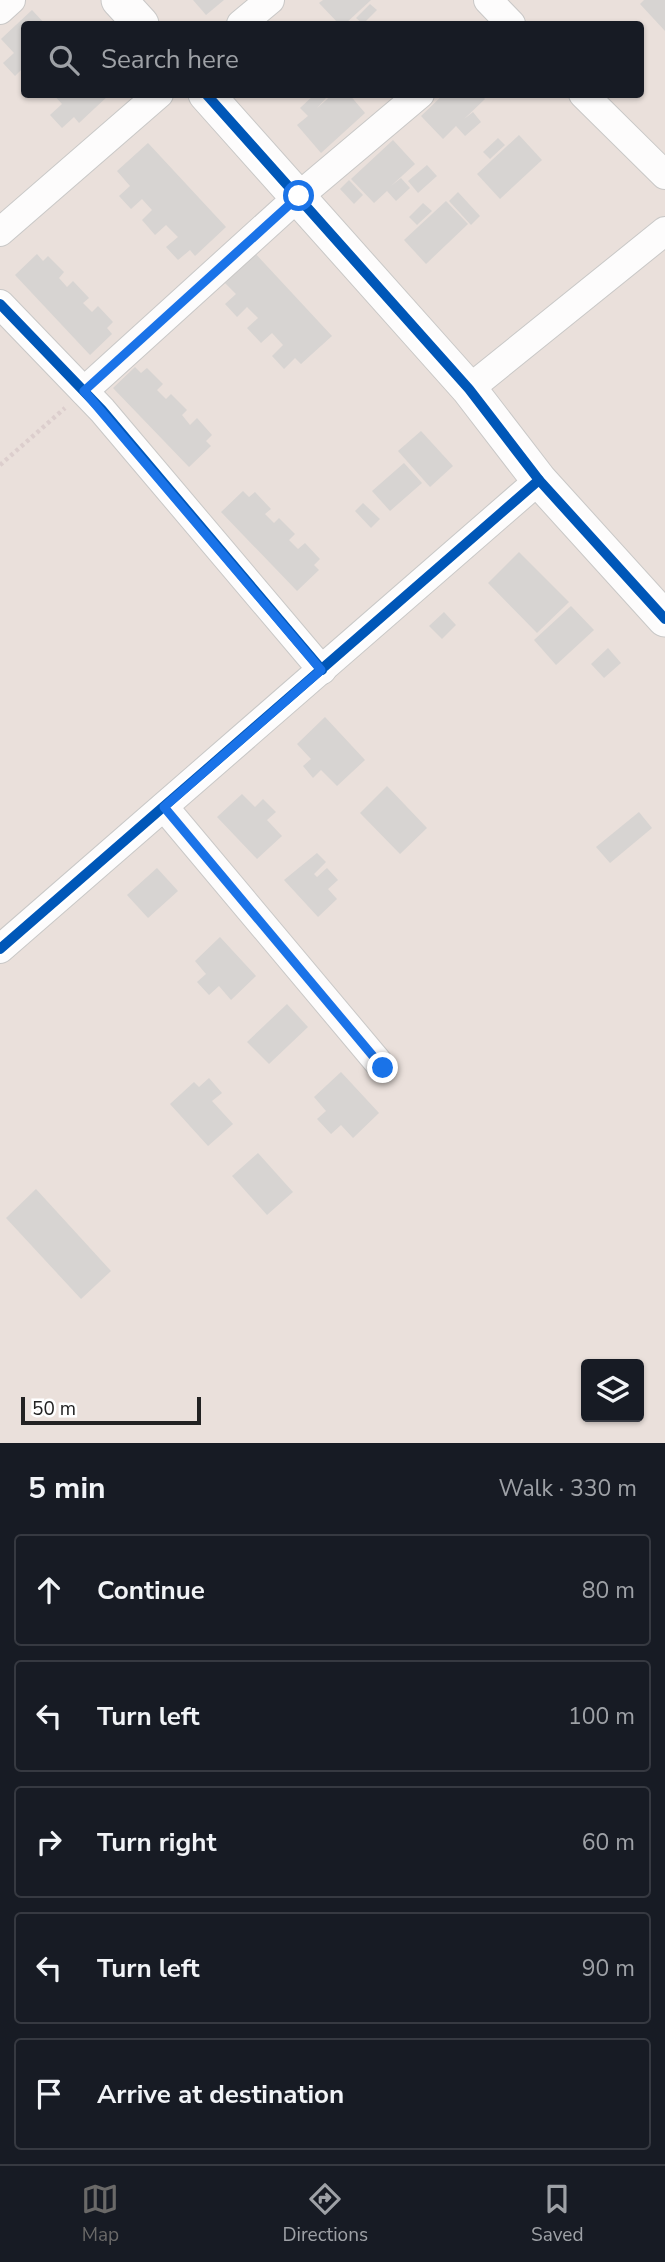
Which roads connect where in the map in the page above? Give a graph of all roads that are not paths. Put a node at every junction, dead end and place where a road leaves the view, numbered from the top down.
1 (11, 0) edge
2 (119, 0) edge
3 (270, 0) edge
4 (488, 0) edge
5 (0, 10) edge
6 (138, 21) edge
7 (245, 21) edge
8 (505, 21) edge
9 (154, 98) edge
10 (210, 98) edge
11 (415, 98) edge
12 (587, 98) edge
13 (665, 174) edge
14 (299, 196) junction
15 (665, 231) edge
16 (0, 232) edge
17 (0, 304) edge
18 (469, 390) junction
19 (84, 391) junction
20 (539, 480) junction
21 (665, 619) edge
22 (321, 670) junction
23 (164, 807) junction
24 (0, 950) edge
25 (383, 1068) dead end

1 - 5 street
2 - 6 street
3 - 7 street
4 - 8 street
9 - 16 street
10 - 14 street
11 - 14 street
12 - 13 street
14 - 18 street
14 - 19 street
15 - 18 street
17 - 19 street
18 - 20 street
19 - 22 street
20 - 21 street
20 - 22 street
22 - 23 street
23 - 24 street
23 - 25 street

